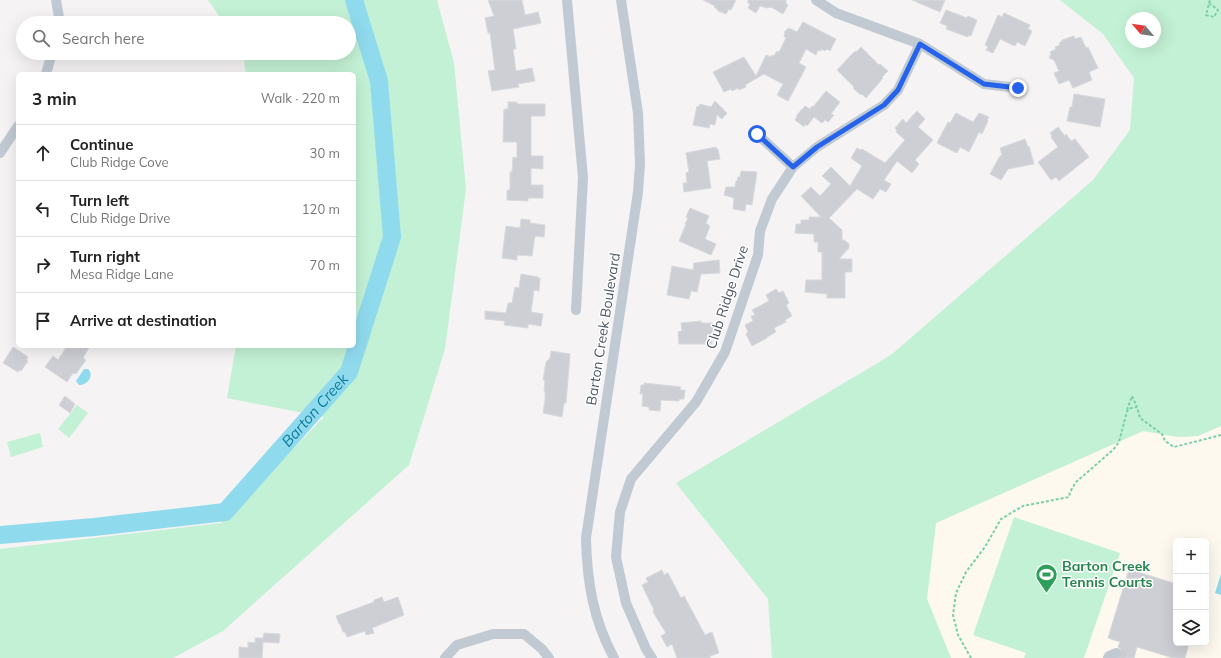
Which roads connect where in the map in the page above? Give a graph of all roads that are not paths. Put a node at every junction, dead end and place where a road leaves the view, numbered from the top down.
1 (56, 0) edge
2 (567, 0) edge
3 (621, 0) edge
4 (816, 0) edge
5 (59, 16) edge
6 (920, 44) junction
7 (50, 60) edge
8 (47, 72) edge
9 (1018, 88) dead end
10 (16, 129) edge
11 (757, 134) dead end
12 (0, 153) edge
13 (793, 167) junction
14 (576, 310) dead end
15 (445, 658) edge
16 (549, 658) edge
17 (614, 658) edge
18 (652, 658) edge

1 - 5 street
2 - 14 street
3 - 17 street, Barton Creek Boulevard
4 - 6 street
6 - 9 street
6 - 13 street, Club Ridge Drive
7 - 8 street
10 - 12 street
11 - 13 street
13 - 18 street, Club Ridge Drive
15 - 16 street

